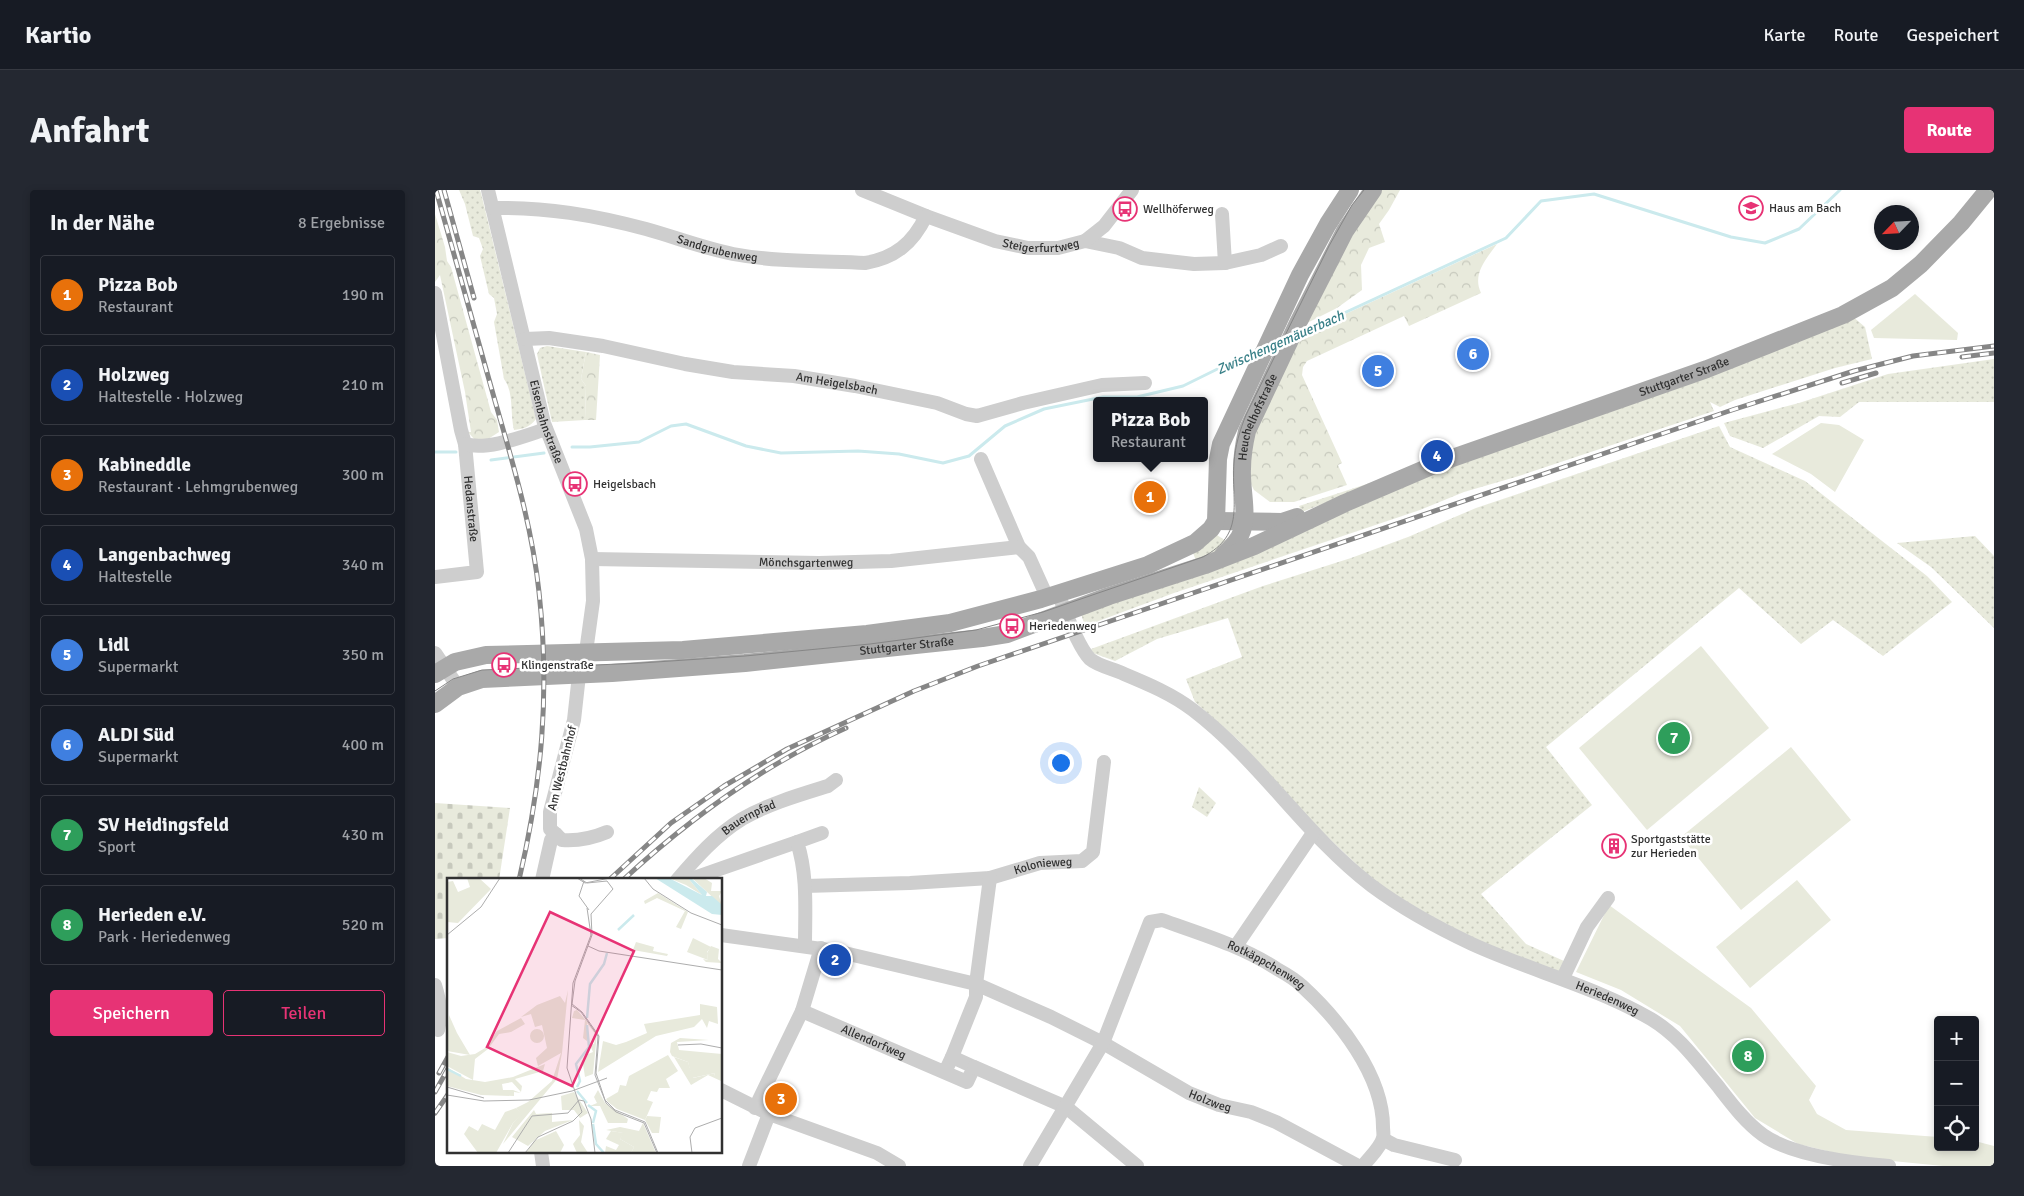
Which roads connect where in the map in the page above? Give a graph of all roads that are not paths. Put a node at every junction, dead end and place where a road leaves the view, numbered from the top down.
1 (488, 190) edge
2 (861, 190) edge
3 (1132, 190) edge
4 (1350, 190) edge
5 (1373, 190) edge
6 (1988, 190) edge
7 (493, 208) junction
8 (1222, 214) dead end
9 (926, 216) junction
10 (1085, 241) junction
11 (1281, 246) dead end
12 (1225, 263) junction
13 (435, 293) edge
14 (438, 319) edge
15 (525, 339) junction
16 (1145, 383) dead end
17 (546, 428) junction
18 (465, 444) junction
19 (981, 459) dead end
20 (1345, 503) junction
21 (1215, 522) junction
22 (1243, 527) junction
23 (1276, 534) junction
24 (1019, 547) junction
25 (1221, 557) junction
26 (592, 559) junction
27 (435, 578) edge
28 (1053, 595) junction
29 (1065, 613) junction
30 (586, 652) junction
31 (435, 653) edge
32 (441, 671) edge
33 (579, 675) junction
34 (458, 687) junction
35 (435, 704) edge
36 (1104, 762) dead end
37 (836, 780) dead end
38 (607, 832) dead end
39 (822, 833) dead end
40 (1313, 833) junction
41 (556, 834) junction
42 (797, 842) junction
43 (542, 878) edge
44 (679, 878) edge
45 (691, 878) edge
46 (990, 878) junction
47 (805, 886) junction
48 (1608, 898) dead end
49 (723, 935) edge
50 (805, 946) junction
51 (1236, 946) junction
52 (821, 948) junction
53 (1563, 978) junction
54 (976, 984) junction
55 (435, 985) edge
56 (801, 1011) junction
57 (442, 1031) edge
58 (1103, 1042) junction
59 (952, 1057) junction
60 (974, 1067) junction
61 (945, 1072) junction
62 (723, 1091) edge
63 (1066, 1107) junction
64 (755, 1108) junction
65 (769, 1114) junction
66 (1383, 1139) junction
67 (1455, 1160) dead end
68 (749, 1166) edge
69 (899, 1166) edge
70 (1030, 1166) edge
71 (1137, 1166) edge
72 (1358, 1166) edge
73 (1363, 1166) edge
74 (1889, 1166) edge

1 - 7 street, Eisenbahnstraße
2 - 9 street, Steigerfurtweg
3 - 10 street
4 - 21 main road, Heuchelhofstraße
5 - 22 main road, Heuchelhofstraße
6 - 20 main road, Stuttgarter Straße
7 - 9 street, Sandgrubenweg
7 - 15 street, Eisenbahnstraße
8 - 12 street
9 - 10 street, Steigerfurtweg
10 - 12 street, Steigerfurtweg
11 - 12 street, Steigerfurtweg
13 - 14 street, Hedanstraße
14 - 18 street, Hedanstraße
15 - 16 street, Am Heigelsbach
15 - 17 street, Eisenbahnstraße
17 - 18 street
17 - 26 street, Eisenbahnstraße
18 - 27 street, Hedanstraße
19 - 24 street
20 - 22 main road, Stuttgarter Straße
20 - 23 main road, Stuttgarter Straße
21 - 22 main road, Stuttgarter Straße
21 - 28 main road, Stuttgarter Straße
22 - 23 main road, Stuttgarter Straße
22 - 25 main road, Stuttgarter Straße
23 - 25 main road, Stuttgarter Straße
24 - 26 street, Mönchsgartenweg
24 - 28 street
25 - 29 main road, Stuttgarter Straße
26 - 30 street, Eisenbahnstraße
28 - 29 street, Heriedenweg
28 - 30 main road, Stuttgarter Straße
29 - 33 main road, Stuttgarter Straße
29 - 40 street, Heriedenweg
30 - 32 main road, Stuttgarter Straße
30 - 33 main road
31 - 32 street
32 - 34 street
33 - 34 main road, Stuttgarter Straße
33 - 41 street, Am Westbahnhof
34 - 35 main road, Stuttgarter Straße
36 - 46 street, Kolonieweg
37 - 44 street, Bauernpfad
38 - 41 street
39 - 42 street
40 - 51 street
40 - 53 street, Heriedenweg
41 - 43 street
42 - 45 street
42 - 47 street
46 - 47 street, Kolonieweg
46 - 54 street
47 - 50 street
48 - 53 street
49 - 50 street, Holzweg
50 - 52 street, Holzweg
51 - 58 street, Rotkäppchenweg
51 - 66 street, Rotkäppchenweg
52 - 54 street, Holzweg
52 - 56 street
53 - 74 street, Heriedenweg
54 - 58 street, Holzweg
54 - 59 street
55 - 57 street
56 - 61 street, Allendorfweg
56 - 64 street
58 - 63 street
58 - 72 street, Holzweg
59 - 60 street
59 - 61 street
60 - 61 street, Allendorfweg
60 - 63 street
62 - 64 street
63 - 70 street
63 - 71 street
64 - 65 street
65 - 68 street
65 - 69 street
66 - 67 street
66 - 73 street

